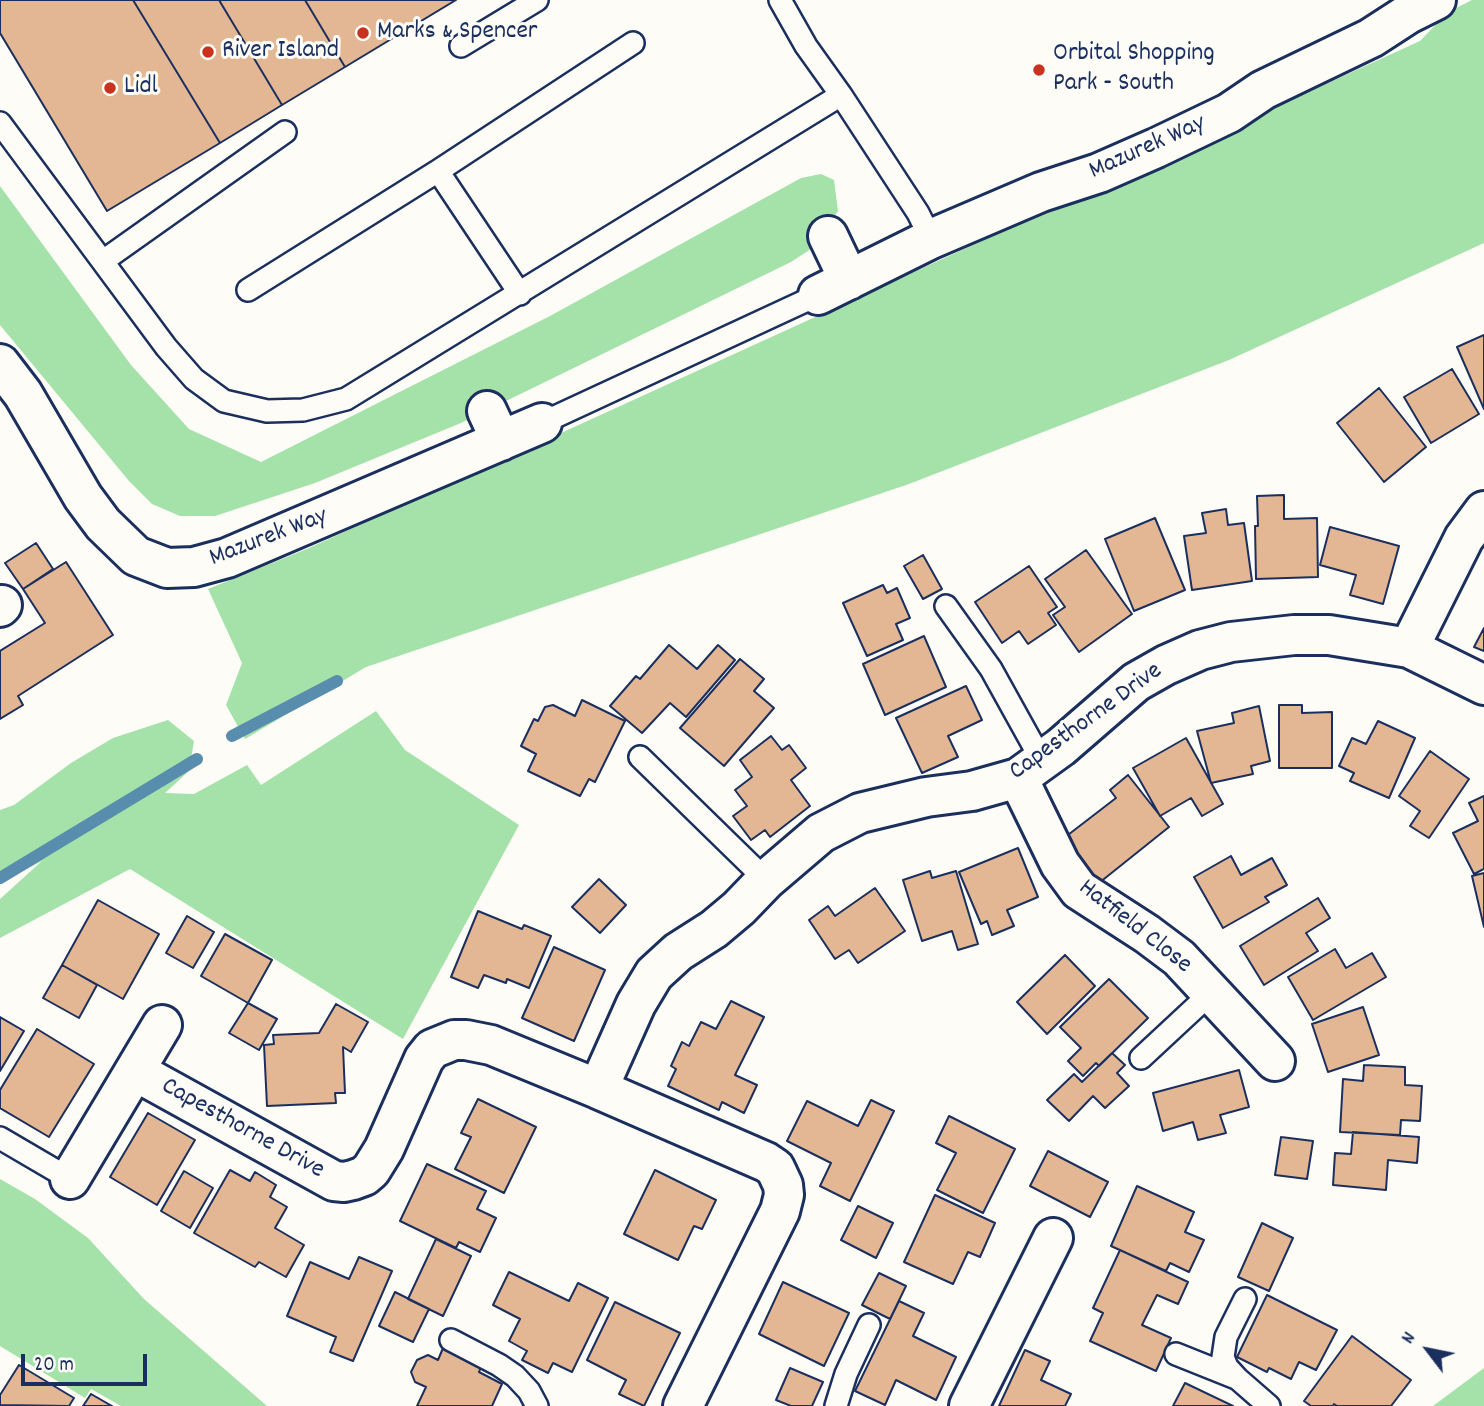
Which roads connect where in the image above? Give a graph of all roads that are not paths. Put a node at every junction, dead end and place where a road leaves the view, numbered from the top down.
1 (537, 0) edge
2 (780, 0) edge
3 (1436, 0) edge
4 (633, 43) dead end
5 (461, 46) dead end
6 (841, 95) junction
7 (0, 123) edge
8 (285, 132) dead end
9 (438, 171) junction
10 (828, 236) dead end
11 (931, 239) junction
12 (103, 261) junction
13 (833, 287) junction
14 (248, 290) dead end
15 (520, 294) junction
16 (0, 364) edge
17 (542, 423) joint
18 (1484, 511) edge
19 (947, 606) dead end
20 (1409, 648) junction
21 (1484, 685) edge
22 (640, 757) dead end
23 (1030, 770) junction
24 (765, 880) junction
25 (1212, 992) junction
26 (162, 1025) dead end
27 (1141, 1058) dead end
28 (1275, 1061) dead end
29 (135, 1071) junction
30 (598, 1089) junction
31 (0, 1138) edge
32 (70, 1180) joint
33 (1053, 1238) dead end
34 (1245, 1300) dead end
35 (869, 1325) dead end
36 (451, 1340) dead end
37 (1177, 1353) dead end
38 (1238, 1379) junction
39 (537, 1406) edge
40 (683, 1406) edge
41 (835, 1406) edge
42 (969, 1406) edge
43 (1269, 1406) edge

1 - 5 lane
2 - 6 lane
3 - 11 street, Mazurek Way
4 - 9 lane
6 - 11 lane
6 - 15 lane
7 - 12 lane
8 - 12 lane
9 - 14 lane
9 - 15 lane
10 - 13 street
11 - 13 street, Mazurek Way
12 - 15 lane
13 - 17 lane, Mazurek Way
16 - 17 street, Mazurek Way
18 - 20 street
19 - 23 lane
20 - 21 street, Capesthorne Drive
20 - 23 street, Capesthorne Drive
22 - 24 lane
23 - 24 street, Capesthorne Drive
23 - 25 street, Hatfield Close
24 - 30 street, Capesthorne Drive
25 - 27 lane
25 - 28 street, Hatfield Close
26 - 29 street, Capesthorne Drive
29 - 30 street, Capesthorne Drive
29 - 32 street, Capesthorne Drive
30 - 40 street, Capesthorne Drive
31 - 32 lane
33 - 42 street
34 - 38 lane
35 - 41 lane
36 - 39 lane
37 - 38 lane
38 - 43 lane

